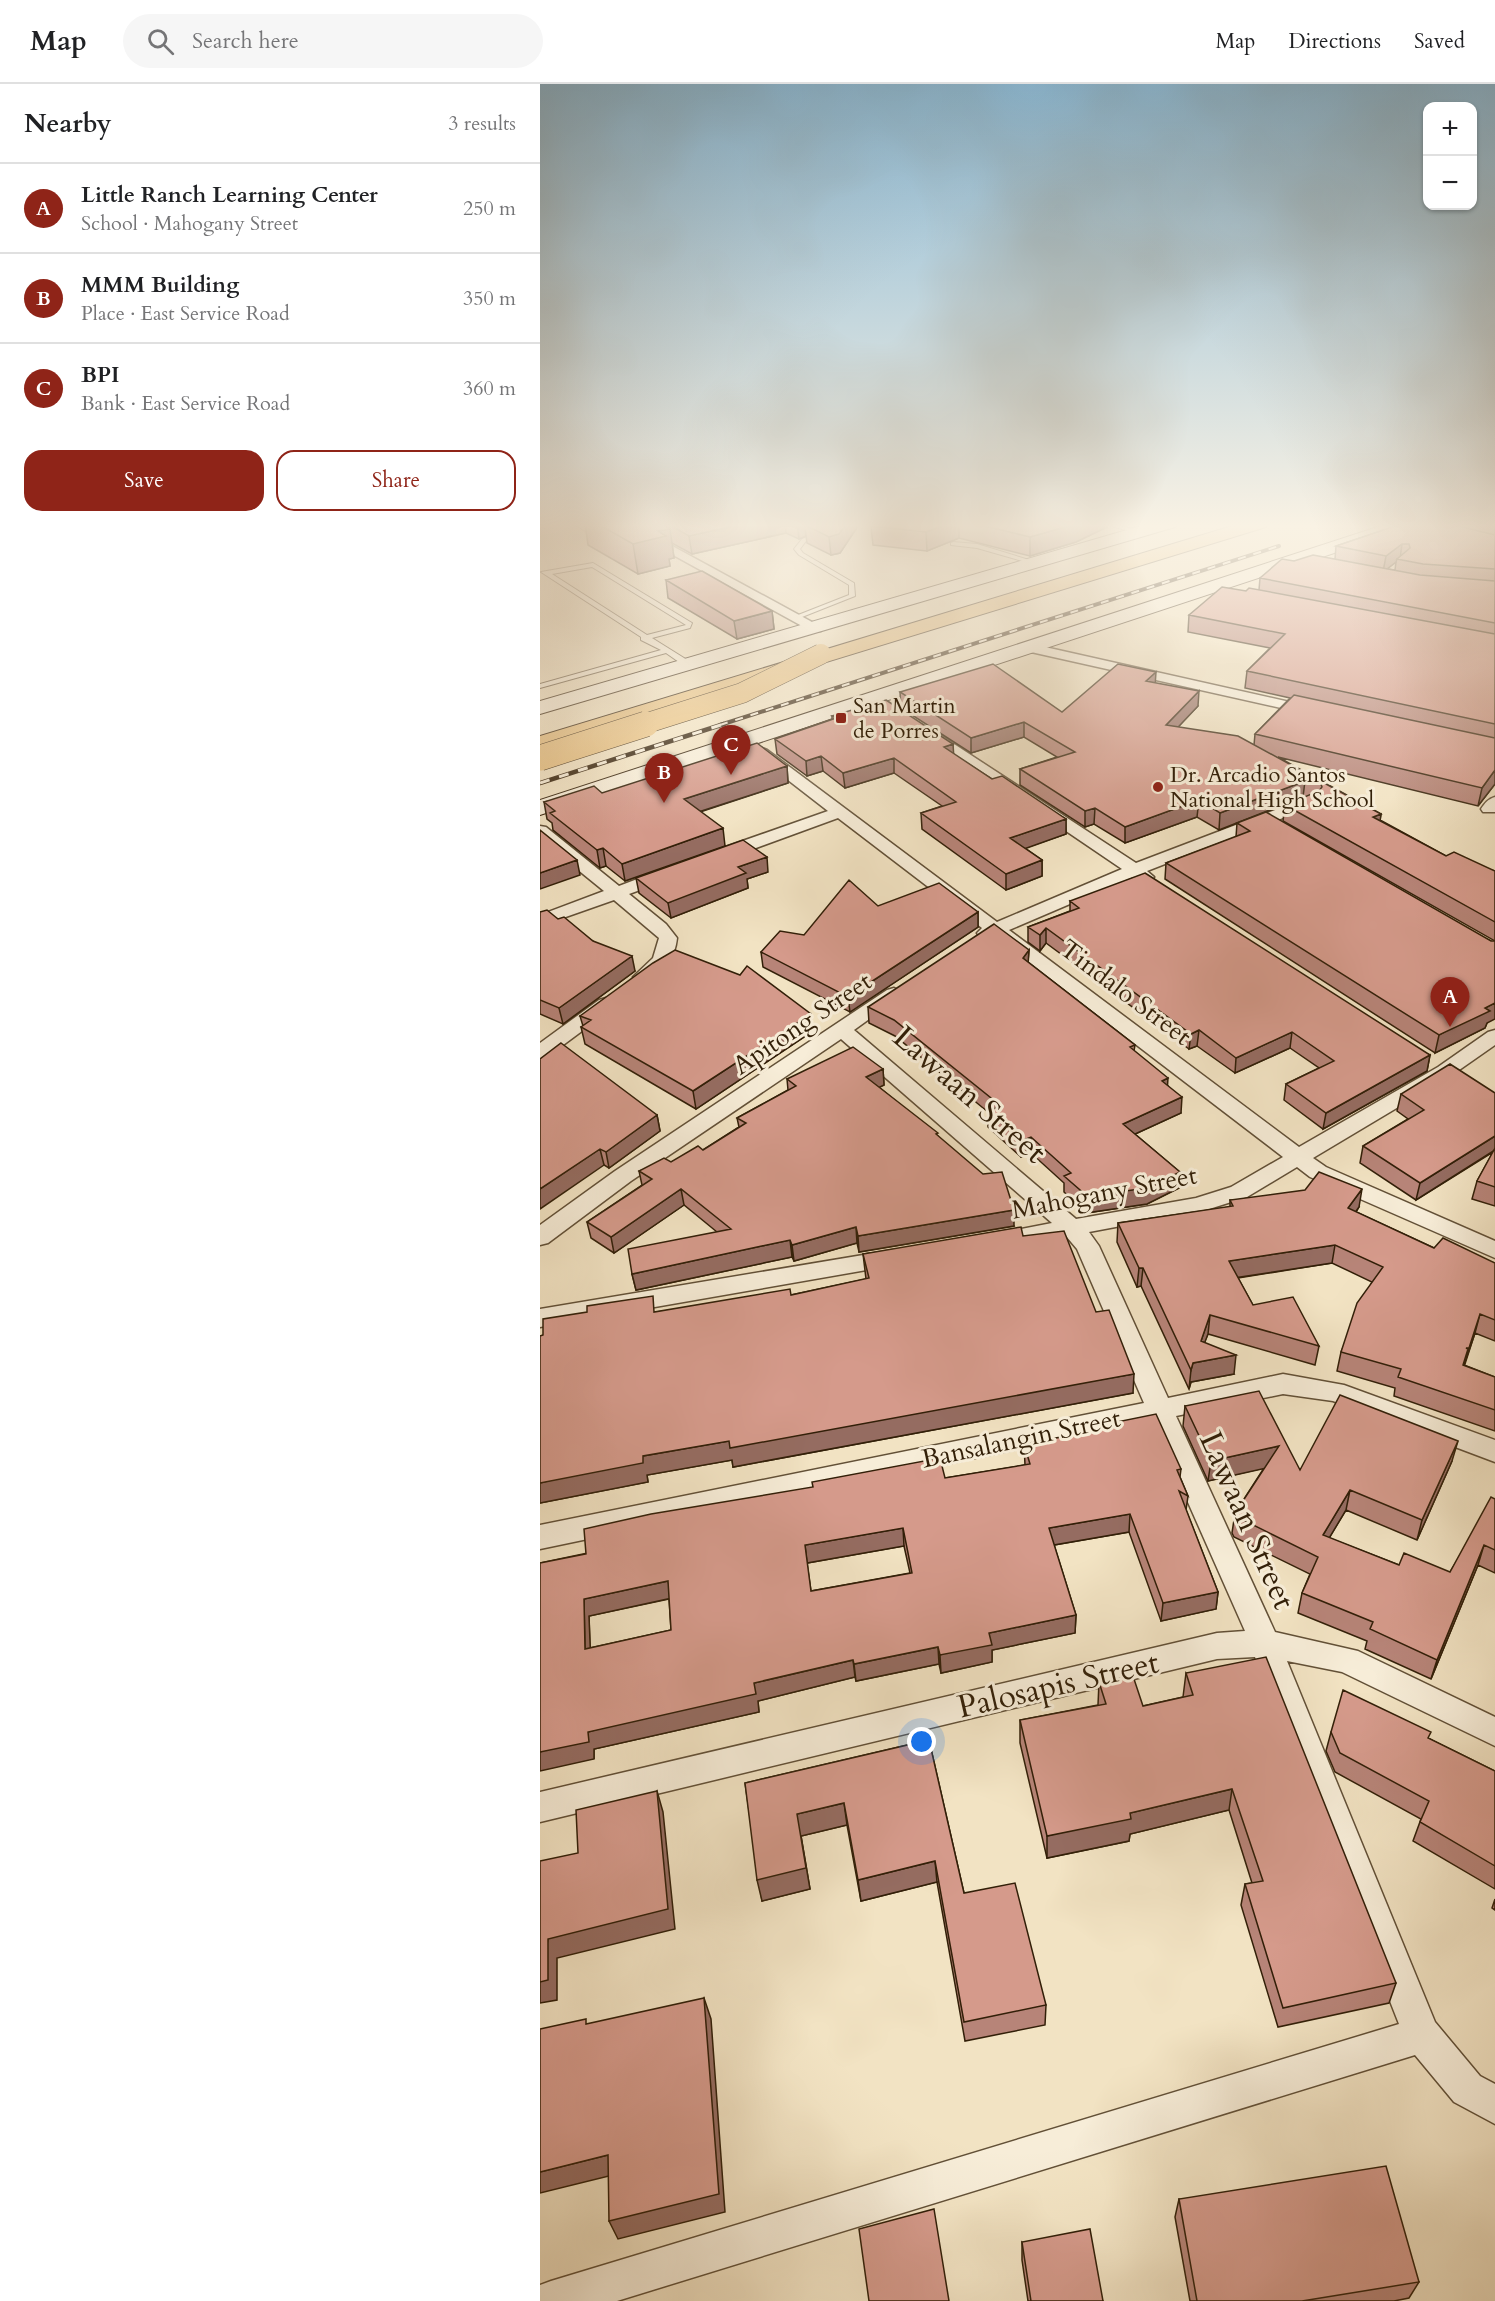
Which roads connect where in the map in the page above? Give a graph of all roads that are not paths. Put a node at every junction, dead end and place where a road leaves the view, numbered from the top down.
1 (626, 626) edge
2 (688, 626) edge
3 (813, 626) edge
4 (821, 626) edge
5 (856, 626) edge
6 (870, 626) edge
7 (911, 626) edge
8 (918, 626) edge
9 (1092, 626) edge
10 (816, 628) junction
11 (644, 638) junction
12 (1028, 647) junction
13 (665, 651) junction
14 (821, 654) junction
15 (689, 665) junction
16 (540, 686) edge
17 (876, 698) junction
18 (540, 708) edge
19 (895, 710) edge
20 (1324, 714) edge
21 (540, 722) edge
22 (914, 722) edge
23 (540, 726) edge
24 (540, 741) edge
25 (747, 741) junction
26 (540, 758) edge
27 (1310, 802) edge
28 (540, 808) edge
29 (840, 812) junction
30 (540, 831) edge
31 (702, 862) edge
32 (680, 870) edge
33 (1134, 870) junction
34 (1163, 888) edge
35 (614, 893) junction
36 (540, 921) edge
37 (995, 927) junction
38 (966, 946) edge
39 (908, 985) edge
40 (841, 1029) junction
41 (1495, 1036) edge
42 (543, 1047) edge
43 (1426, 1058) edge
44 (1445, 1071) junction
45 (1467, 1081) edge
46 (1299, 1157) junction
47 (1072, 1228) junction
48 (540, 1237) edge
49 (993, 1241) edge
50 (1495, 1250) edge
51 (911, 1255) edge
52 (540, 1318) edge
53 (1160, 1409) junction
54 (1495, 1452) edge
55 (540, 1537) edge
56 (1265, 1643) junction
57 (1495, 1732) edge
58 (540, 1807) edge
59 (1422, 2035) junction
60 (1495, 2105) edge
61 (551, 2301) edge

1 - 11 lane
2 - 11 lane
3 - 10 street
4 - 10 main road
5 - 21 highway
6 - 23 highway
7 - 14 highway
8 - 24 highway
9 - 12 main road
10 - 15 main road
11 - 13 lane
12 - 17 main road
12 - 20 street
13 - 15 lane
13 - 16 lane
14 - 24 highway, bridge
14 - 26 highway, bridge
15 - 18 main road
17 - 19 street
17 - 25 main road
22 - 33 street
25 - 28 main road
25 - 29 street, Tindalo Street
27 - 33 street
29 - 31 street
29 - 37 street, Tindalo Street
30 - 35 street
32 - 35 street
33 - 34 street
33 - 37 street
35 - 36 street
35 - 42 street
37 - 38 street
37 - 46 street, Tindalo Street
39 - 40 street, Apitong Street
40 - 47 street, Lawaan Street
40 - 48 street, Apitong Street
41 - 44 street, Mahogany Street
43 - 44 street
44 - 45 street
44 - 46 street, Mahogany Street
46 - 47 street, Mahogany Street
46 - 50 street, Tindalo Street
47 - 49 street, Mahogany Street
47 - 53 street, Lawaan Street
51 - 52 street
53 - 54 street, Bansalangin Street
53 - 55 street, Bansalangin Street
53 - 56 street, Lawaan Street
56 - 57 street, Palosapis Street
56 - 58 street, Palosapis Street
56 - 59 street, Lawaan Street
59 - 60 street, Lawaan Street
59 - 61 street

